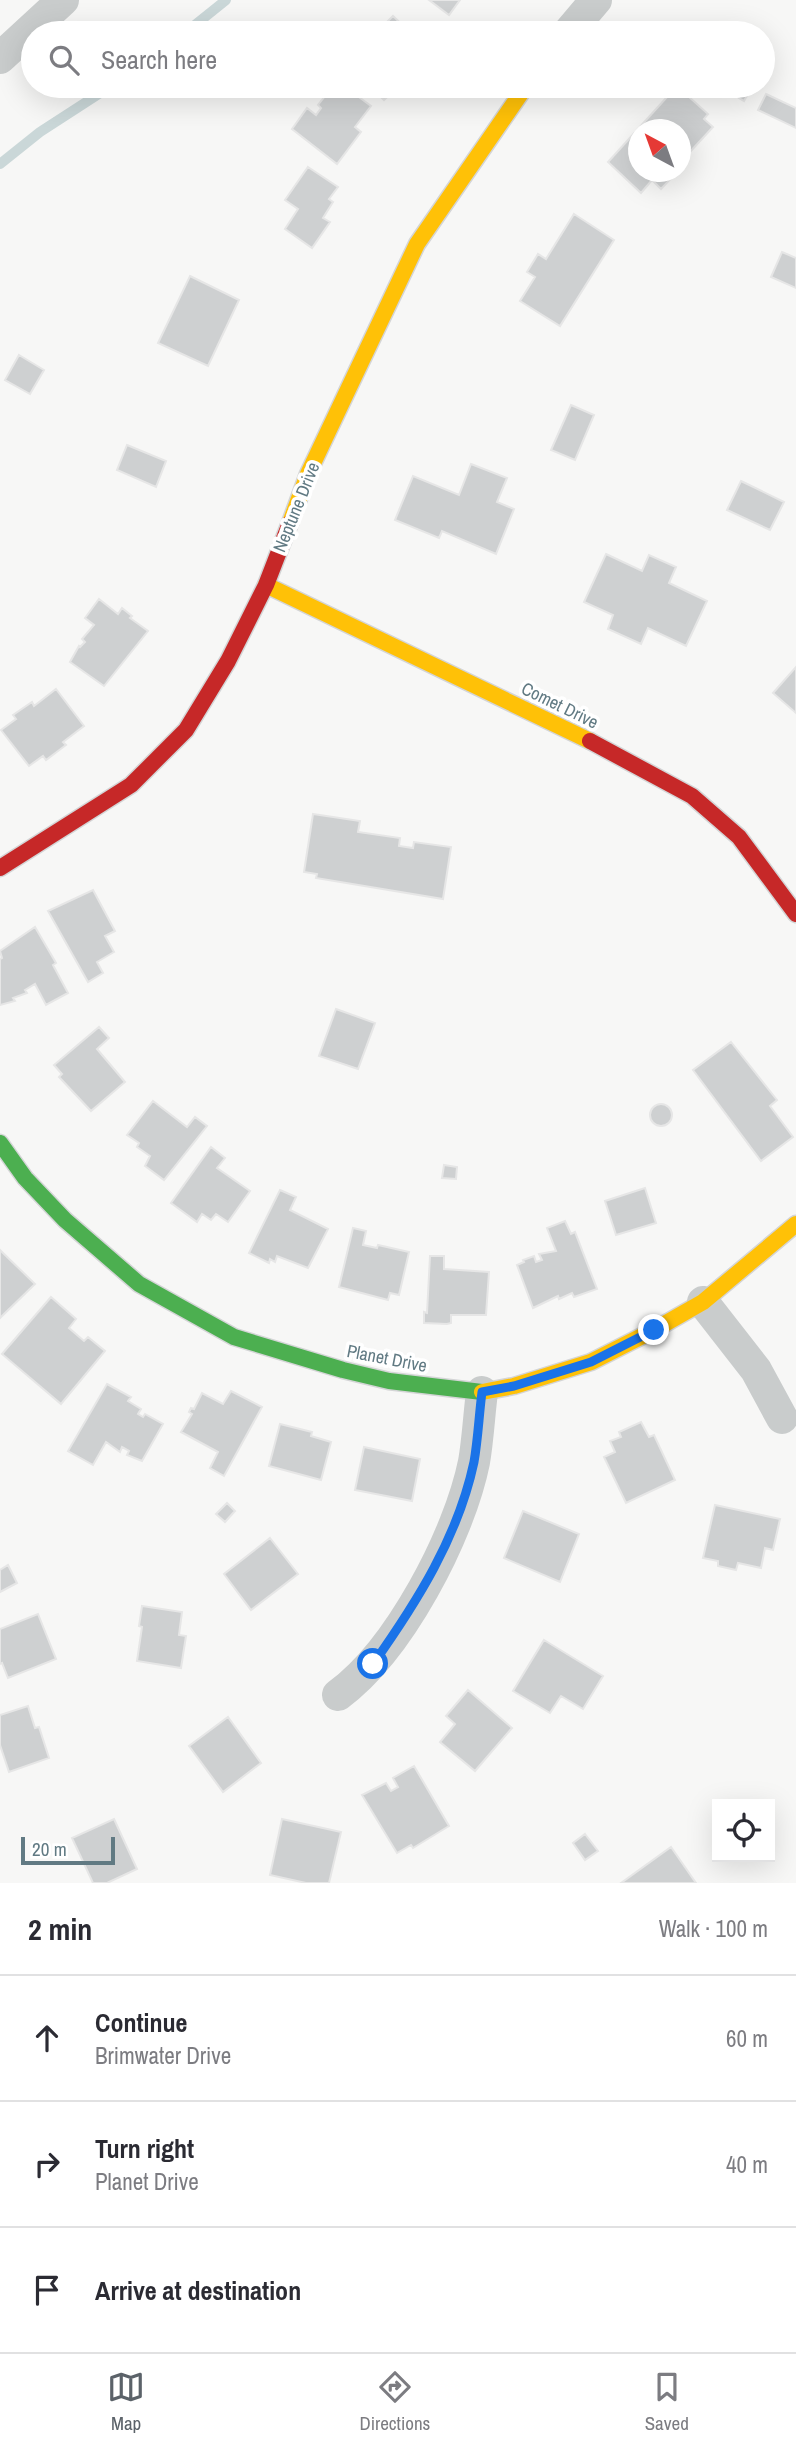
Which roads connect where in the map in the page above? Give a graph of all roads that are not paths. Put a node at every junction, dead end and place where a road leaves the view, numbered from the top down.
1 (63, 0) edge
2 (596, 0) edge
3 (40, 21) edge
4 (578, 21) edge
5 (21, 39) edge
6 (0, 58) edge
7 (518, 98) edge
8 (266, 585) junction
9 (0, 868) edge
10 (796, 914) edge
11 (0, 1143) edge
12 (796, 1224) edge
13 (704, 1302) junction
14 (482, 1392) junction
15 (782, 1418) dead end
16 (338, 1695) dead end

1 - 3 street
2 - 4 street
5 - 6 street
7 - 8 street, Neptune Drive
8 - 9 street, Neptune Drive
8 - 10 street, Comet Drive
11 - 14 street, Planet Drive
12 - 13 street, Planet Drive
13 - 14 street, Planet Drive
13 - 15 street
14 - 16 street

